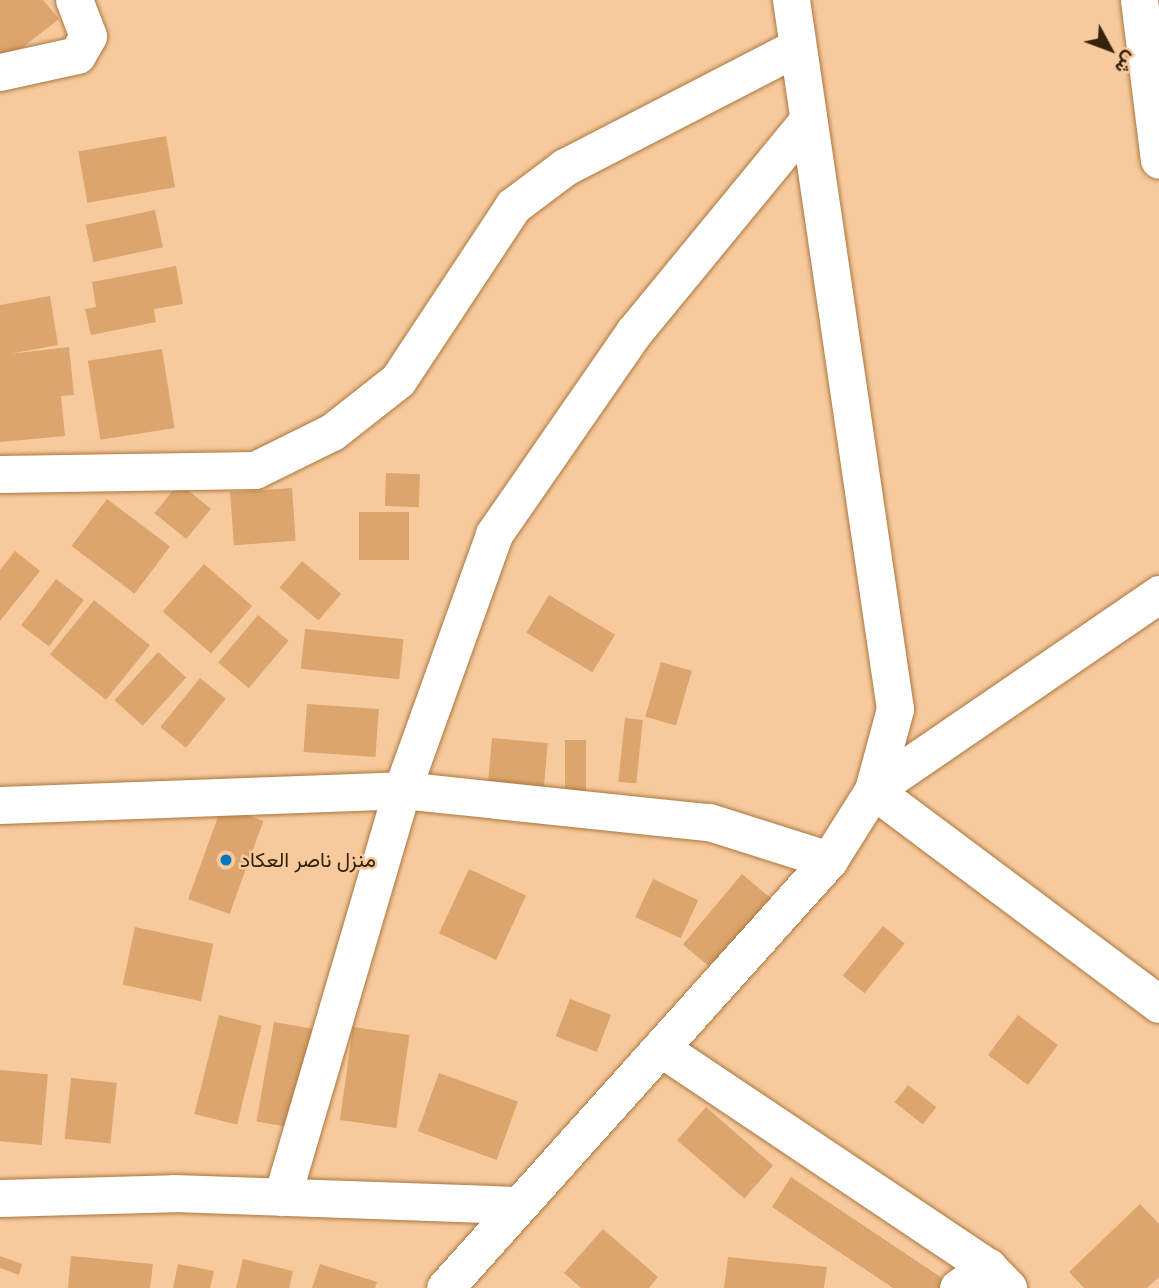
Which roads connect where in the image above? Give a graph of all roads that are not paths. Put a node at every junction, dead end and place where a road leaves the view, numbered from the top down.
1 (74, 0) edge
2 (791, 0) edge
3 (1146, 9) edge
4 (797, 47) junction
5 (0, 72) edge
6 (808, 120) junction
7 (1159, 160) edge
8 (0, 474) edge
9 (1159, 594) edge
10 (402, 790) junction
11 (873, 790) junction
12 (0, 805) edge
13 (829, 860) junction
14 (1159, 1004) edge
15 (662, 1049) junction
16 (282, 1197) junction
17 (0, 1198) edge
18 (515, 1205) junction
19 (998, 1278) edge
20 (445, 1288) edge
21 (958, 1288) edge

1 - 5 street
2 - 4 street
3 - 7 street
4 - 6 street
4 - 8 street
6 - 10 street
6 - 11 street
9 - 11 street
10 - 12 street
10 - 13 street
10 - 16 street
11 - 13 street
11 - 14 street
13 - 15 street
15 - 18 street
15 - 19 street
16 - 17 street
16 - 18 street
18 - 20 street
19 - 21 street

